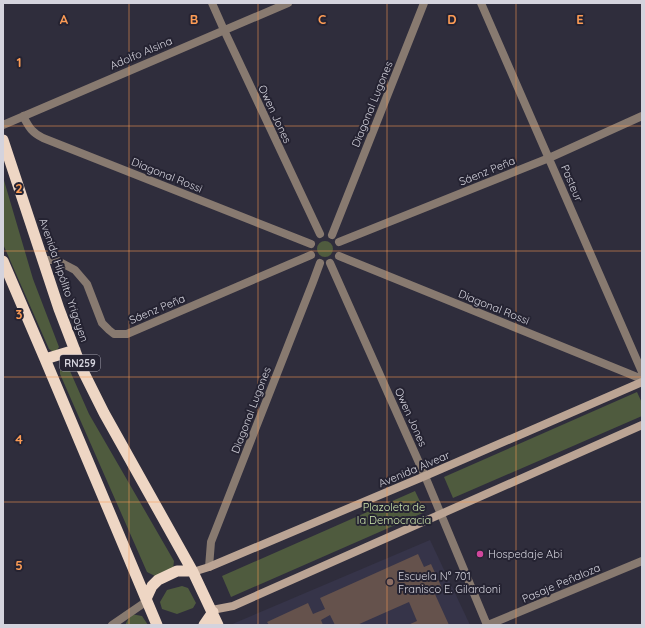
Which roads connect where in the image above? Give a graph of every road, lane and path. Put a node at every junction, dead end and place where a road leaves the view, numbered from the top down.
1 (212, 3) edge
2 (288, 3) edge
3 (424, 3) edge
4 (481, 3) edge
5 (224, 30) junction
6 (23, 116) junction
7 (642, 116) edge
8 (3, 125) edge
9 (3, 140) edge
10 (549, 158) junction
11 (320, 234) junction
12 (332, 235) junction
13 (339, 242) junction
14 (311, 244) junction
15 (311, 255) junction
16 (338, 256) junction
17 (42, 260) junction
18 (3, 261) edge
19 (320, 263) junction
20 (330, 263) junction
21 (75, 350) junction
22 (45, 359) junction
23 (642, 372) edge
24 (642, 380) edge
25 (642, 425) edge
26 (425, 476) junction
27 (441, 514) junction
28 (642, 561) edge
29 (209, 567) junction
30 (193, 571) junction
31 (146, 600) junction
32 (212, 611) junction
33 (112, 625) edge
34 (157, 625) edge
35 (204, 625) edge
36 (218, 625) edge
37 (487, 625) edge

1 - 5 street, Owen Jones
2 - 5 street, Adolfo Alsina
3 - 12 street, Diagonal Lugones
4 - 10 street, Pasteur
5 - 6 street, Adolfo Alsina
5 - 11 street, Owen Jones
6 - 8 street, Adolfo Alsina
6 - 14 street, Diagonal Rossi
7 - 10 street, Sáenz Peña
9 - 17 highway, Avenida Hipólito Yrigoyen / RN259
10 - 13 street, Sáenz Peña
10 - 23 street, Pasteur
11 - 12 street
11 - 14 street
12 - 13 street
13 - 16 street
14 - 15 street
15 - 17 street, Sáenz Peña
15 - 19 street
16 - 20 street
16 - 24 street, Diagonal Rossi
17 - 21 highway, Avenida Hipólito Yrigoyen / RN259
18 - 22 highway, RN259
19 - 20 street
19 - 29 street, Diagonal Lugones
20 - 26 street, Owen Jones
21 - 22 highway
21 - 30 highway, Avenida Hipólito Yrigoyen / RN259
22 - 31 highway, RN259
24 - 26 main road, Avenida Alvear
25 - 27 main road
26 - 27 street, Owen Jones
26 - 29 main road, Avenida Alvear
27 - 32 main road
27 - 37 street, Owen Jones
28 - 37 street, Pasaje Peñaloza
29 - 30 main road, Avenida Alvear
30 - 31 highway
30 - 32 highway, RN259
31 - 33 street
31 - 34 highway, RN259
32 - 35 highway
32 - 36 highway, RN259

